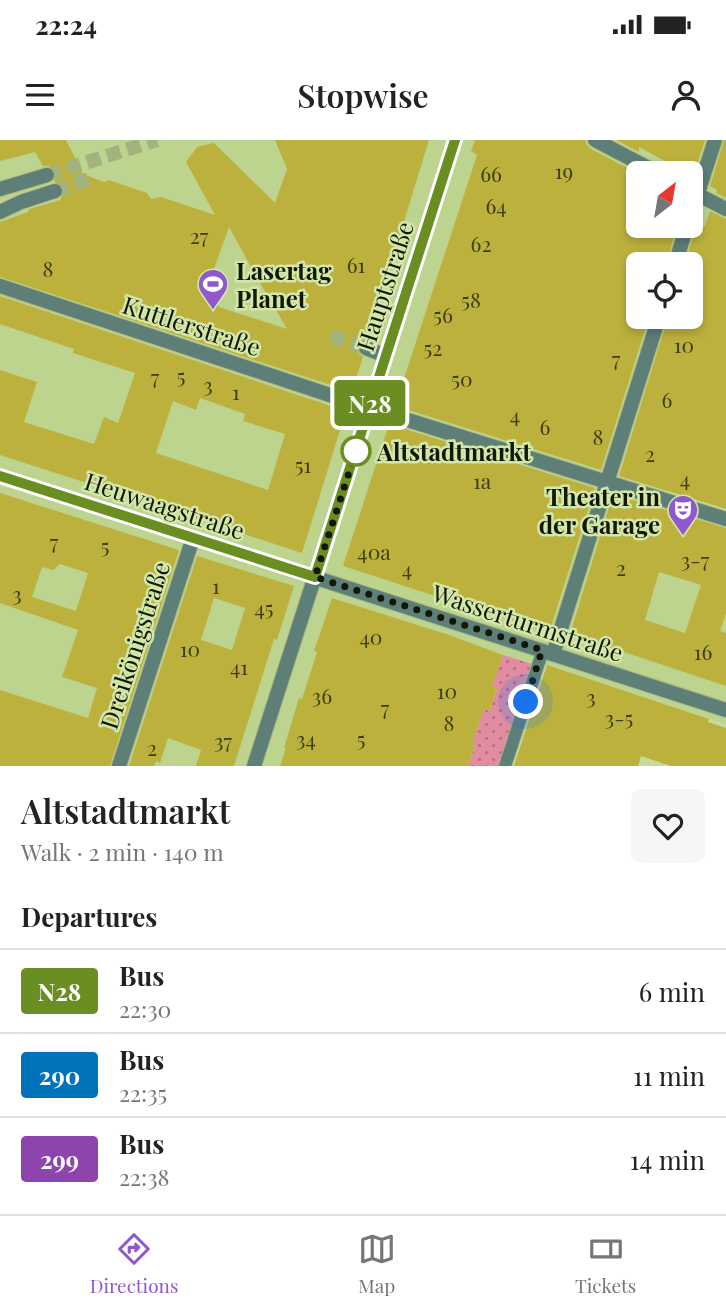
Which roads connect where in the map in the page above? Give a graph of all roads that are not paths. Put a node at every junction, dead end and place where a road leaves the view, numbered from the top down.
1 (455, 140) edge
2 (595, 140) edge
3 (715, 140) edge
4 (635, 161) edge
5 (704, 167) edge
6 (47, 174) tunnel mouth
7 (0, 189) edge
8 (55, 191) tunnel mouth
9 (704, 197) edge
10 (726, 209) edge
11 (0, 212) edge
12 (0, 286) edge
13 (655, 329) edge
14 (366, 348) tunnel mouth
15 (386, 356) junction
16 (369, 408) junction
17 (0, 476) edge
18 (607, 482) junction
19 (726, 519) edge
20 (192, 538) junction
21 (315, 577) junction
22 (548, 652) junction
23 (726, 710) edge
24 (119, 766) edge
25 (254, 766) edge
26 (505, 766) edge

1 - 15 street, Hauptstraße
2 - 4 street
3 - 5 street
6 - 7 street
8 - 11 street
9 - 10 street
12 - 16 street, Kuttlerstraße
13 - 18 street
14 - 15 street
15 - 16 street, Hauptstraße
16 - 18 street, Kuttlerstraße
16 - 21 street, Hauptstraße
17 - 20 street, Heuwaagstraße
18 - 19 street, Kuttlerstraße
18 - 22 street
20 - 21 street, Heuwaagstraße
20 - 24 street, Dreikönigstraße
21 - 22 street, Wasserturmstraße
21 - 25 street, Hauptstraße
22 - 23 street, Wasserturmstraße
22 - 26 lane

